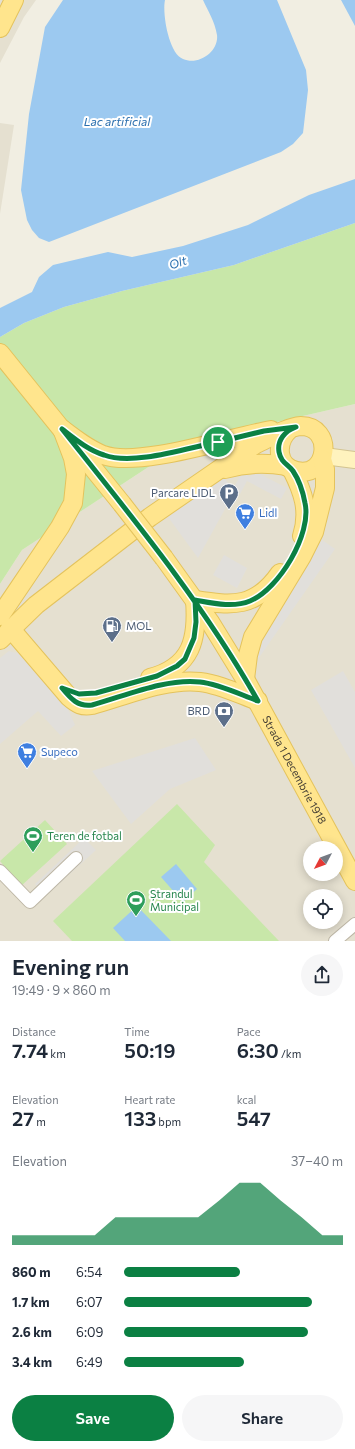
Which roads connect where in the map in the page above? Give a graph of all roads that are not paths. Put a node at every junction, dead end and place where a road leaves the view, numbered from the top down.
1 (14, 0) edge
2 (0, 28) edge
3 (0, 354) edge
4 (293, 428) junction
5 (62, 429) junction
6 (323, 457) junction
7 (355, 460) edge
8 (289, 468) junction
9 (209, 476) junction
10 (195, 600) junction
11 (4, 628) edge
12 (27, 648) junction
13 (0, 651) edge
14 (245, 679) junction
15 (62, 688) junction
16 (258, 701) junction
17 (76, 858) dead end
18 (0, 871) edge
19 (355, 881) edge
20 (355, 924) edge
21 (335, 941) edge

1 - 2 main road
3 - 5 main road, Strada 1 Decembrie 1918
4 - 5 main road
4 - 6 main road
4 - 8 main road
4 - 9 main road
5 - 10 main road, Strada 1 Decembrie 1918, bridge
5 - 11 main road
6 - 7 main road
6 - 8 main road
6 - 14 main road
8 - 9 main road
8 - 10 main road
9 - 11 main road
10 - 14 main road, Strada 1 Decembrie 1918
10 - 15 main road
11 - 12 main road
12 - 13 main road
12 - 15 main road
14 - 16 main road, Strada 1 Decembrie 1918
15 - 16 main road
16 - 19 main road, Strada 1 Decembrie 1918
17 - 18 street
20 - 21 street

